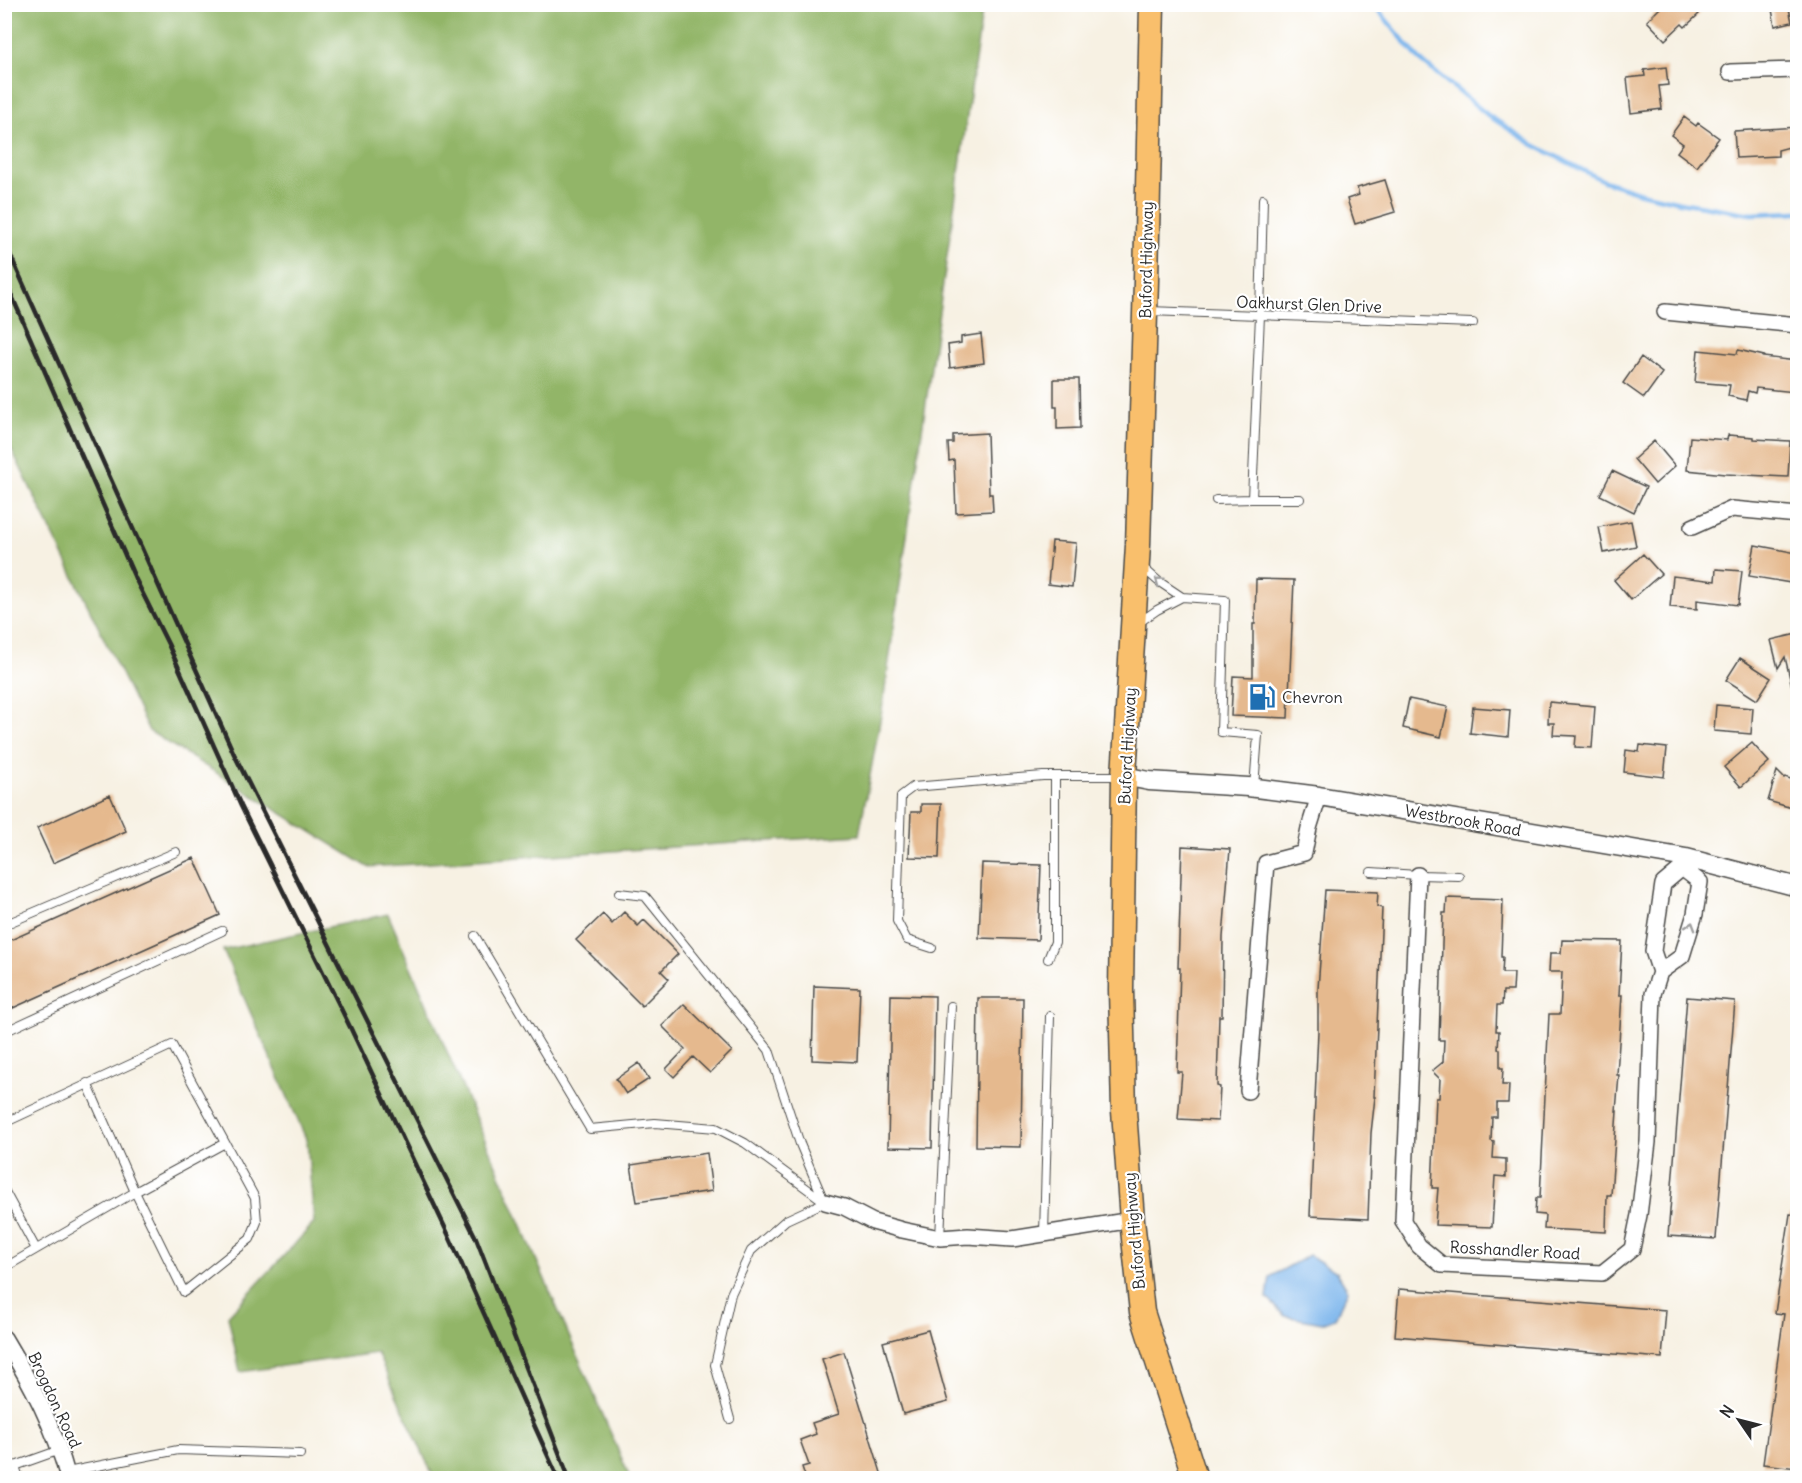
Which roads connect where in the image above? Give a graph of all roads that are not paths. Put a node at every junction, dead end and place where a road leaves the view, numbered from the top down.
1 (1152, 4) edge
2 (1797, 70) edge
3 (1730, 72) dead end
4 (1263, 199) dead end
5 (1145, 311) junction
6 (1665, 312) dead end
7 (1260, 315) junction
8 (1473, 323) dead end
9 (1797, 325) edge
10 (1252, 499) junction
11 (1299, 499) dead end
12 (1216, 500) dead end
13 (1797, 515) edge
14 (1692, 527) dead end
15 (1137, 562) junction
16 (1182, 597) junction
17 (1133, 627) junction
18 (1055, 776) junction
19 (1124, 776) junction
20 (1254, 788) junction
21 (1319, 796) junction
22 (176, 852) dead end
23 (1684, 863) junction
24 (1371, 872) dead end
25 (1418, 875) junction
26 (1459, 876) dead end
27 (1797, 887) edge
28 (619, 893) dead end
29 (4, 925) edge
30 (222, 932) dead end
31 (475, 936) dead end
32 (932, 948) dead end
33 (1048, 959) dead end
34 (1660, 972) junction
35 (951, 1006) dead end
36 (1050, 1016) dead end
37 (4, 1032) edge
38 (87, 1083) junction
39 (1248, 1091) dead end
40 (4, 1123) edge
41 (225, 1143) junction
42 (4, 1190) edge
43 (135, 1192) junction
44 (825, 1202) junction
45 (1132, 1220) junction
46 (1044, 1234) junction
47 (940, 1238) junction
48 (36, 1249) junction
49 (4, 1268) edge
50 (4, 1338) edge
51 (730, 1419) dead end
52 (60, 1450) junction
53 (300, 1454) dead end
54 (4, 1461) edge
55 (15, 1466) junction
56 (68, 1476) edge
57 (19, 1479) edge
58 (1195, 1479) edge

1 - 5 main road, Buford Highway
2 - 3 street
4 - 7 lane
5 - 7 lane, Oakhurst Glen Drive
5 - 15 main road, Buford Highway
6 - 9 street
7 - 8 lane, Oakhurst Glen Drive
7 - 10 lane
10 - 11 lane
10 - 12 lane
13 - 14 street
16 -> 15 lane
15 - 17 main road, Buford Highway
16 - 17 lane
16 - 20 lane
17 - 19 main road, Buford Highway
18 - 19 lane
18 - 32 lane
18 - 33 lane
19 - 20 street, Westbrook Road
19 - 45 main road, Buford Highway
20 - 21 street, Westbrook Road
21 - 23 street, Westbrook Road
21 - 39 street
22 - 29 lane
23 - 27 street, Westbrook Road
23 - 34 street, Rosshandler Road
34 -> 23 street
24 - 25 lane
25 - 26 lane
25 - 34 street, Rosshandler Road
28 - 44 lane
30 - 37 lane
31 - 44 lane
35 - 47 lane
36 - 46 lane
38 - 40 lane
38 - 41 lane
38 - 43 lane
41 - 43 lane
41 - 43 lane
42 - 48 lane
43 - 48 lane
44 - 47 street
44 - 51 lane
45 - 46 street
45 - 58 main road, Buford Highway
46 - 47 street
48 - 49 lane
50 - 52 street, Brogdon Road
52 - 55 lane
52 - 56 street, Brogdon Road
53 - 56 lane
54 - 55 lane
55 - 57 lane

